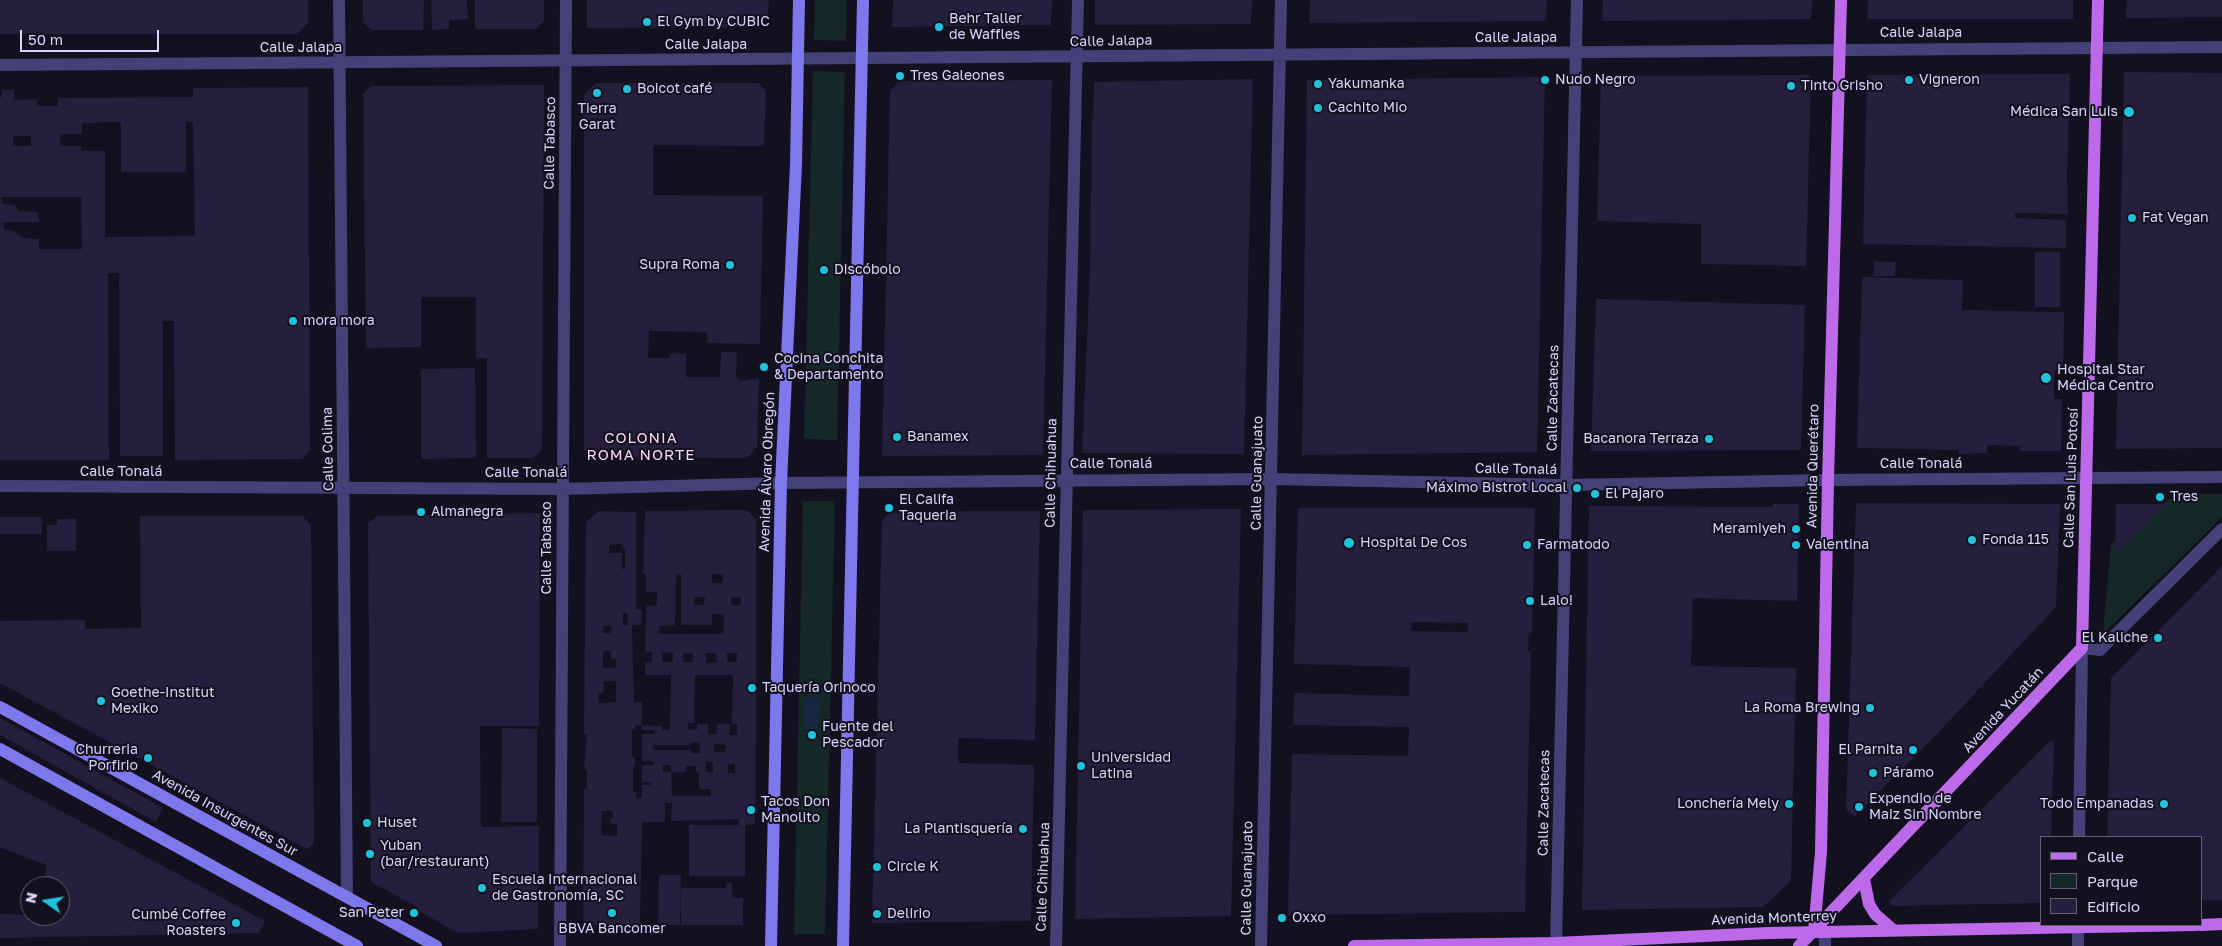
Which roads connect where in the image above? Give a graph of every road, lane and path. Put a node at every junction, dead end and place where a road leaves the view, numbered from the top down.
1 (339, 0) edge
2 (566, 0) edge
3 (799, 0) edge
4 (863, 0) edge
5 (1078, 0) edge
6 (1281, 0) edge
7 (1577, 0) edge
8 (1841, 0) edge
9 (2098, 0) edge
10 (2222, 47) edge
11 (2097, 48) junction
12 (1839, 49) junction
13 (1576, 52) junction
14 (1280, 54) junction
15 (1077, 56) junction
16 (862, 58) junction
17 (798, 60) junction
18 (566, 61) junction
19 (339, 63) junction
20 (0, 65) edge
21 (2222, 477) edge
22 (2086, 478) junction
23 (1272, 479) junction
24 (1066, 480) junction
25 (1828, 480) junction
26 (781, 483) junction
27 (852, 484) junction
28 (0, 486) edge
29 (344, 486) junction
30 (1566, 486) junction
31 (562, 489) junction
32 (2222, 529) edge
33 (2082, 648) junction
34 (0, 706) edge
35 (0, 749) edge
36 (2079, 836) edge
37 (1864, 880) junction
38 (347, 897) junction
39 (2222, 924) edge
40 (2202, 925) edge
41 (2078, 926) edge
42 (1893, 930) junction
43 (1820, 932) junction
44 (1556, 945) edge
45 (357, 946) edge
46 (436, 946) edge
47 (560, 946) edge
48 (771, 946) edge
49 (843, 946) edge
50 (1056, 946) edge
51 (1260, 946) edge
52 (1354, 946) edge
53 (1799, 946) edge
54 (1825, 946) edge
55 (2078, 946) edge

1 - 19 street, Calle Colima
2 - 18 street, Calle Tabasco
3 - 17 main road, Avenida Álvaro Obregón
4 - 16 main road
5 - 15 street, Calle Chihuahua
6 - 14 street, Calle Guanajuato
7 - 13 street, Calle Zacatecas
8 - 12 main road, Avenida Querétaro
9 - 11 main road, Calle San Luis Potosí
10 - 11 street, Calle Jalapa
11 - 12 street, Calle Jalapa
11 - 22 main road, Calle San Luis Potosí
12 - 13 street, Calle Jalapa
12 - 25 main road, Avenida Querétaro
13 - 14 street, Calle Jalapa
13 - 30 street, Calle Zacatecas
14 - 15 street, Calle Jalapa
14 - 23 street, Calle Guanajuato
15 - 16 street, Calle Jalapa
15 - 24 street, Calle Chihuahua
16 - 17 street, Calle Jalapa
16 - 27 main road
17 - 18 street, Calle Jalapa
17 - 26 main road, Avenida Álvaro Obregón
18 - 19 street, Calle Jalapa
18 - 31 street, Calle Tabasco
19 - 20 street, Calle Jalapa
19 - 29 street, Calle Colima
21 - 22 street, Calle Tonalá
22 - 25 street, Calle Tonalá
22 - 33 main road, Calle San Luis Potosí
23 - 24 street, Calle Tonalá
23 - 30 street, Calle Tonalá
23 - 51 street, Calle Guanajuato
24 - 27 street, Calle Tonalá
24 - 50 street, Calle Chihuahua
25 - 30 street, Calle Tonalá
25 - 43 main road, Avenida Querétaro
26 - 27 street, Calle Tonalá
26 - 31 street, Calle Tonalá
26 - 48 main road, Avenida Álvaro Obregón
27 - 49 main road
28 - 29 street, Calle Tonalá
29 - 31 street, Calle Tonalá
29 - 38 street, Calle Colima
30 - 44 street, Calle Zacatecas
31 - 47 street, Calle Tabasco
32 - 33 street
33 - 36 street, Calle San Luis Potosí
33 - 37 main road, Avenida Yucatán
34 - 38 main road, Avenida Insurgentes Sur
35 - 45 main road
37 - 42 main road
37 - 43 main road, Avenida Yucatán
38 - 46 main road, Avenida Insurgentes Sur
39 - 40 main road
41 - 42 main road, Avenida Monterrey
41 - 55 street
42 - 43 main road, Avenida Monterrey
43 - 44 main road, Avenida Monterrey
43 - 53 main road, Avenida Yucatán
43 - 54 street, Avenida Querétaro
44 - 52 main road, Avenida Monterrey

